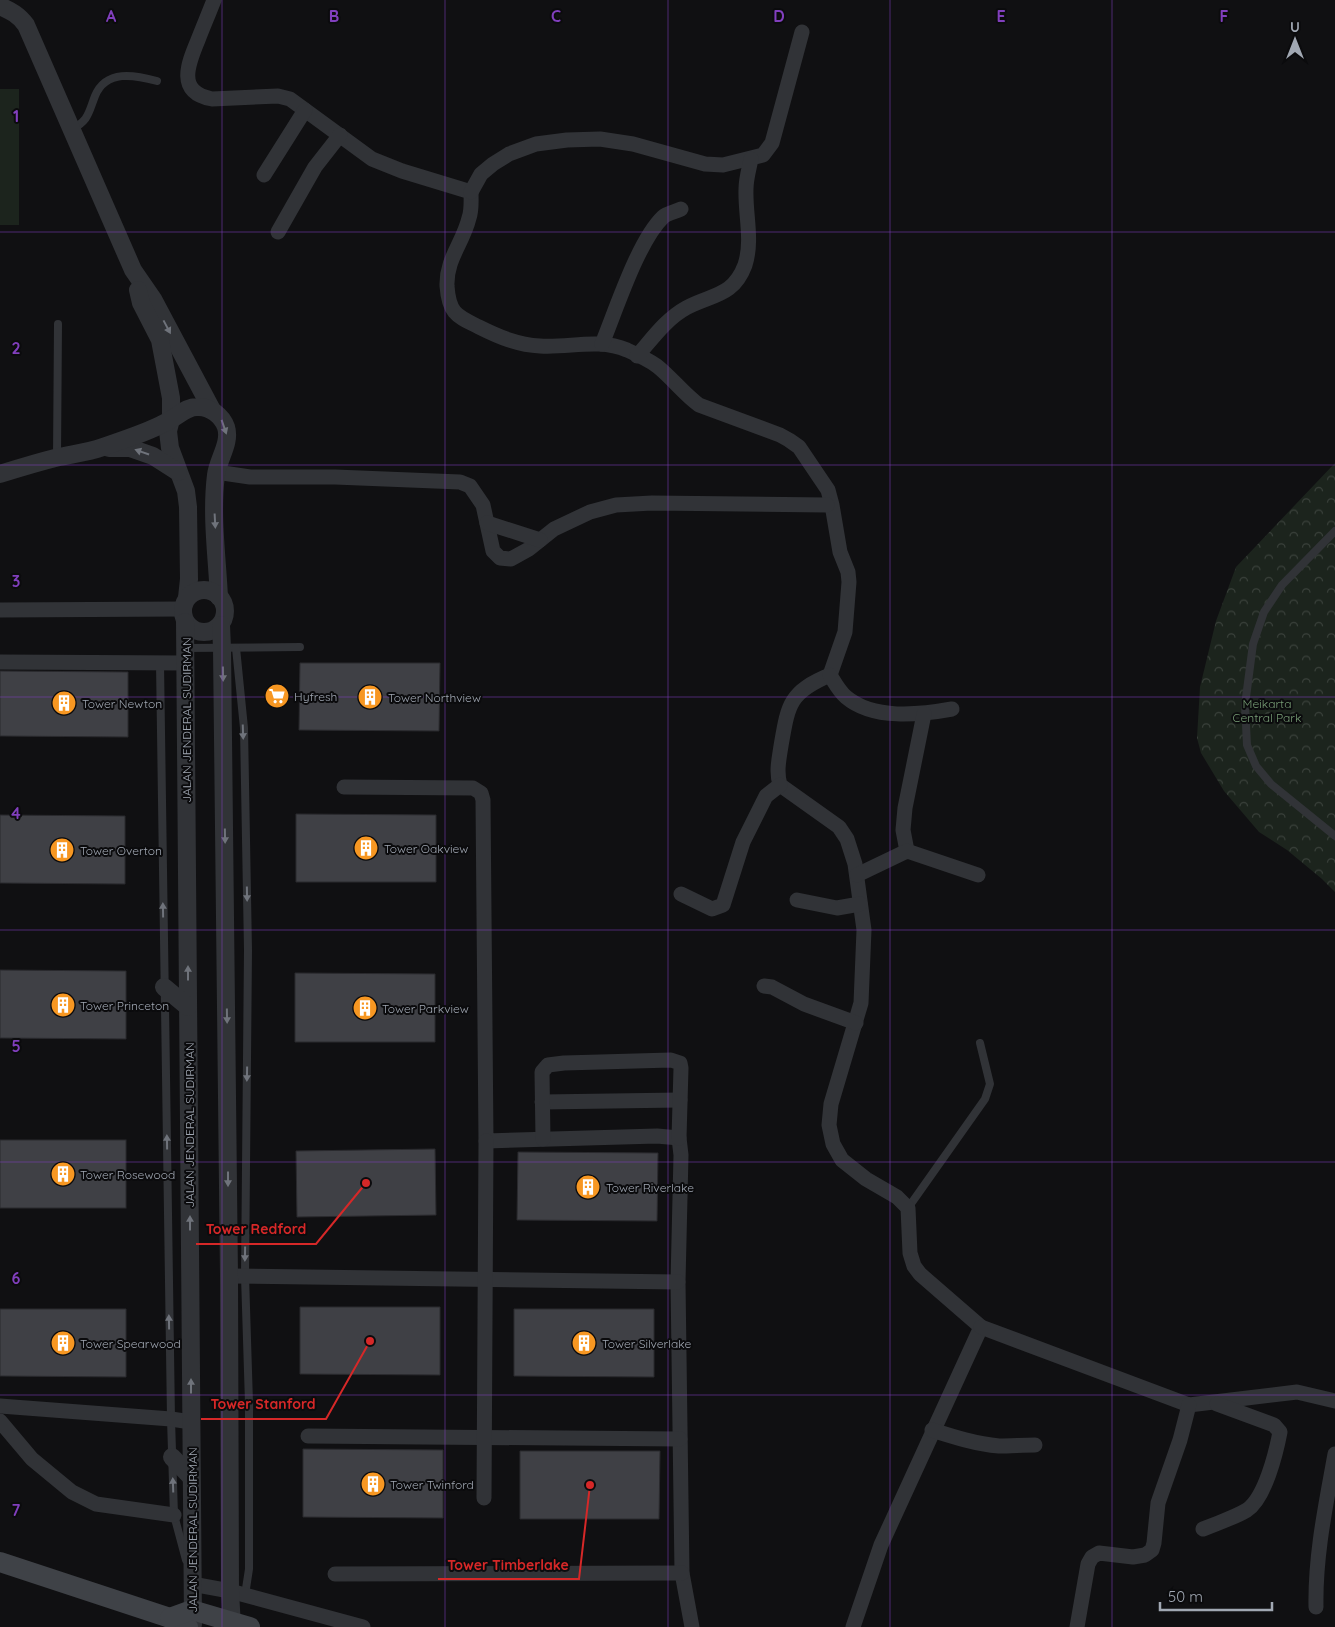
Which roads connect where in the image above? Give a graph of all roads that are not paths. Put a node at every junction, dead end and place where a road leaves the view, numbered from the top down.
1 (6, 0) edge
2 (214, 0) edge
3 (0, 5) edge
4 (802, 32) dead end
5 (158, 81) dead end
6 (305, 110) junction
7 (71, 130) junction
8 (340, 134) junction
9 (751, 159) junction
10 (264, 175) dead end
11 (471, 192) junction
12 (681, 209) dead end
13 (278, 232) dead end
14 (133, 270) junction
15 (58, 324) dead end
16 (602, 344) junction
17 (637, 356) junction
18 (212, 410) junction
19 (172, 420) junction
20 (101, 448) junction
21 (57, 457) junction
22 (216, 472) junction
23 (0, 474) edge
24 (180, 476) junction
25 (827, 505) dead end
26 (488, 523) junction
27 (1335, 531) edge
28 (540, 540) junction
29 (219, 596) junction
30 (0, 610) edge
31 (185, 610) junction
32 (221, 625) junction
33 (300, 647) dead end
34 (229, 648) junction
35 (185, 656) junction
36 (0, 662) edge
37 (160, 663) junction
38 (830, 675) junction
39 (952, 709) dead end
40 (924, 714) junction
41 (780, 785) junction
42 (344, 787) dead end
43 (1335, 836) edge
44 (907, 850) junction
45 (857, 875) junction
46 (978, 876) dead end
47 (681, 894) dead end
48 (797, 900) dead end
49 (860, 904) junction
50 (764, 986) dead end
51 (164, 987) junction
52 (188, 1007) junction
53 (856, 1023) junction
54 (980, 1043) dead end
55 (680, 1100) junction
56 (542, 1102) junction
57 (679, 1138) junction
58 (543, 1139) junction
59 (486, 1141) junction
60 (908, 1208) junction
61 (237, 1276) junction
62 (484, 1279) junction
63 (678, 1282) junction
64 (981, 1326) junction
65 (1335, 1400) edge
66 (1213, 1402) junction
67 (1189, 1404) junction
68 (0, 1406) edge
69 (171, 1419) junction
70 (0, 1421) edge
71 (191, 1422) junction
72 (932, 1430) junction
73 (308, 1436) dead end
74 (484, 1438) junction
75 (680, 1439) junction
76 (1035, 1445) dead end
77 (1335, 1454) edge
78 (172, 1457) junction
79 (191, 1477) junction
80 (484, 1498) dead end
81 (174, 1516) junction
82 (1203, 1529) dead end
83 (0, 1562) edge
84 (682, 1573) junction
85 (335, 1574) dead end
86 (192, 1584) junction
87 (237, 1593) junction
88 (1316, 1607) dead end
89 (191, 1621) edge
90 (238, 1625) edge
91 (363, 1627) edge
92 (692, 1627) edge
93 (854, 1627) edge
94 (1077, 1627) edge

1 - 3 lane
2 - 6 street
3 - 7 street
4 - 9 street
5 - 7 lane
6 - 8 street
6 - 10 street
7 - 14 street
8 - 11 street
8 - 13 street
9 - 11 street
9 - 17 street
11 - 16 street
12 - 16 street
14 -> 18 street
14 - 19 street, JALAN JENDERAL SUDIRMAN
15 - 21 lane
16 - 17 street
17 - 38 street
18 - 19 street
18 -> 22 street
19 - 20 street
19 - 24 street, JALAN JENDERAL SUDIRMAN
20 - 21 street
24 -> 20 street
21 - 23 street
22 - 26 street
22 -> 29 street
24 - 31 street, JALAN JENDERAL SUDIRMAN
25 - 28 street
26 - 28 street
26 - 28 street
27 - 43 lane
29 - 31 street
29 - 32 street
30 - 31 street
31 - 32 street
31 - 35 street, JALAN JENDERAL SUDIRMAN
32 - 34 street
33 - 34 lane
34 - 35 lane
34 -> 61 street
35 - 37 street
52 -> 35 street, JALAN JENDERAL SUDIRMAN
36 - 37 street
51 -> 37 lane
38 - 40 street
38 - 41 street
39 - 40 street
40 - 44 street
41 - 45 street
41 - 47 street
42 - 59 street
44 - 45 street
44 - 46 street
45 - 49 street
48 - 49 street
49 - 53 street
50 - 53 street
51 - 52 street
69 -> 51 lane
71 -> 52 street, JALAN JENDERAL SUDIRMAN
53 - 60 street
54 - 60 lane
55 - 56 street
55 - 56 street
55 - 57 street
56 - 58 street
57 - 58 street
57 - 63 street
58 - 59 street
59 - 62 street
60 - 64 street
61 - 62 street
61 - 87 street
62 - 63 street
62 - 74 street
63 - 75 street
64 - 67 street
64 - 72 street
65 - 66 street
66 - 67 street
66 - 82 street
67 - 94 street
68 - 69 street
69 - 71 street
69 - 78 lane
70 - 81 street
71 - 79 street, JALAN JENDERAL SUDIRMAN
72 - 76 street
72 - 93 street
73 - 74 street
74 - 75 street
74 - 80 street
75 - 84 street
77 - 88 street
78 - 79 street
81 -> 78 lane
79 - 86 street, JALAN JENDERAL SUDIRMAN
81 - 86 lane
83 - 89 main road
84 - 85 street
84 - 92 street
86 - 87 street
86 - 89 street, JALAN JENDERAL SUDIRMAN
87 - 90 street
87 - 91 street
89 - 90 main road

